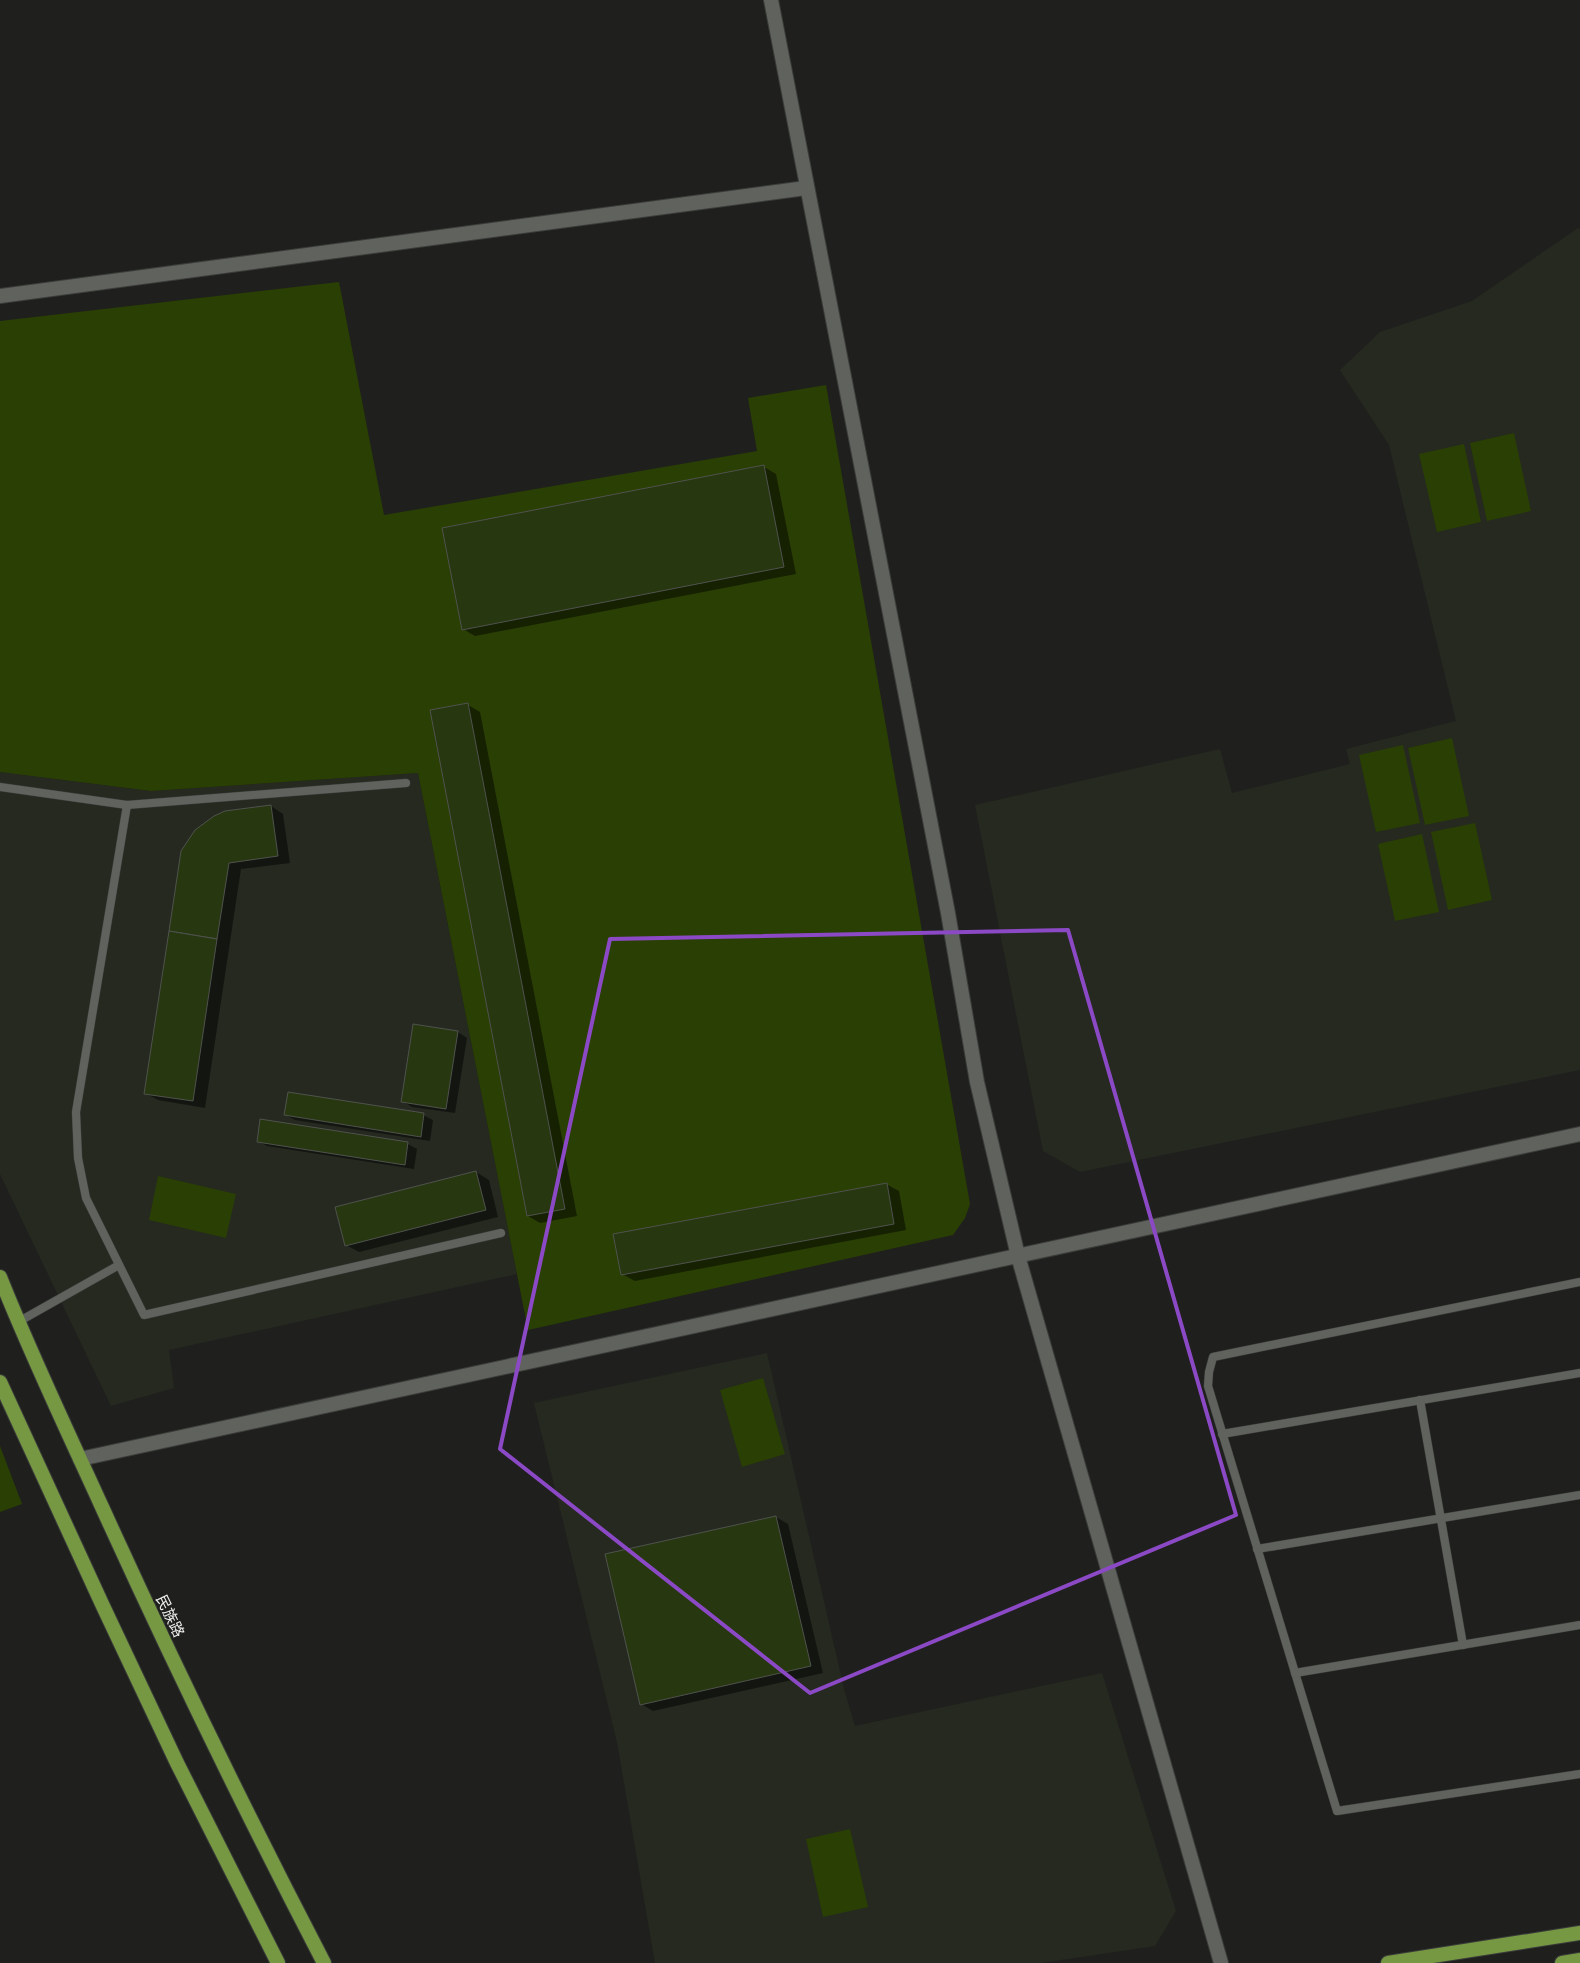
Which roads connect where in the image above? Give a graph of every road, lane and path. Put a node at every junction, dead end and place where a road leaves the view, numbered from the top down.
1 (771, 0) edge
2 (806, 188) junction
3 (0, 296) edge
4 (406, 783) dead end
5 (0, 787) edge
6 (127, 805) junction
7 (1580, 1134) edge
8 (501, 1233) dead end
9 (1018, 1255) junction
10 (119, 1265) junction
11 (0, 1277) edge
12 (1580, 1282) edge
13 (18, 1322) junction
14 (1580, 1373) edge
15 (0, 1382) edge
16 (1420, 1400) junction
17 (1222, 1434) junction
18 (80, 1459) junction
19 (1580, 1495) edge
20 (1441, 1518) junction
21 (1258, 1549) junction
22 (1580, 1625) edge
23 (1463, 1645) junction
24 (1295, 1673) junction
25 (1580, 1774) edge
26 (1580, 1933) edge
27 (1580, 1960) edge
28 (278, 1963) edge
29 (324, 1963) edge
30 (1221, 1963) edge
31 (1388, 1963) edge
32 (1562, 1963) edge

1 - 2 street
2 - 3 street
2 - 9 street
4 - 6 lane
5 - 6 lane
6 - 10 lane
7 - 9 street
8 - 10 lane
9 - 18 street
9 - 30 street
10 - 13 lane
11 - 13 main road, 民族路
12 - 17 lane
13 - 18 main road, 民族路
14 - 16 lane
15 - 28 main road
16 - 17 lane
16 - 20 lane
17 - 21 lane
18 - 29 main road, 民族路
19 - 20 lane
20 - 21 lane
20 - 23 lane
21 - 24 lane
22 - 23 lane
23 - 24 lane
24 - 25 lane
26 - 31 main road
27 - 32 main road

